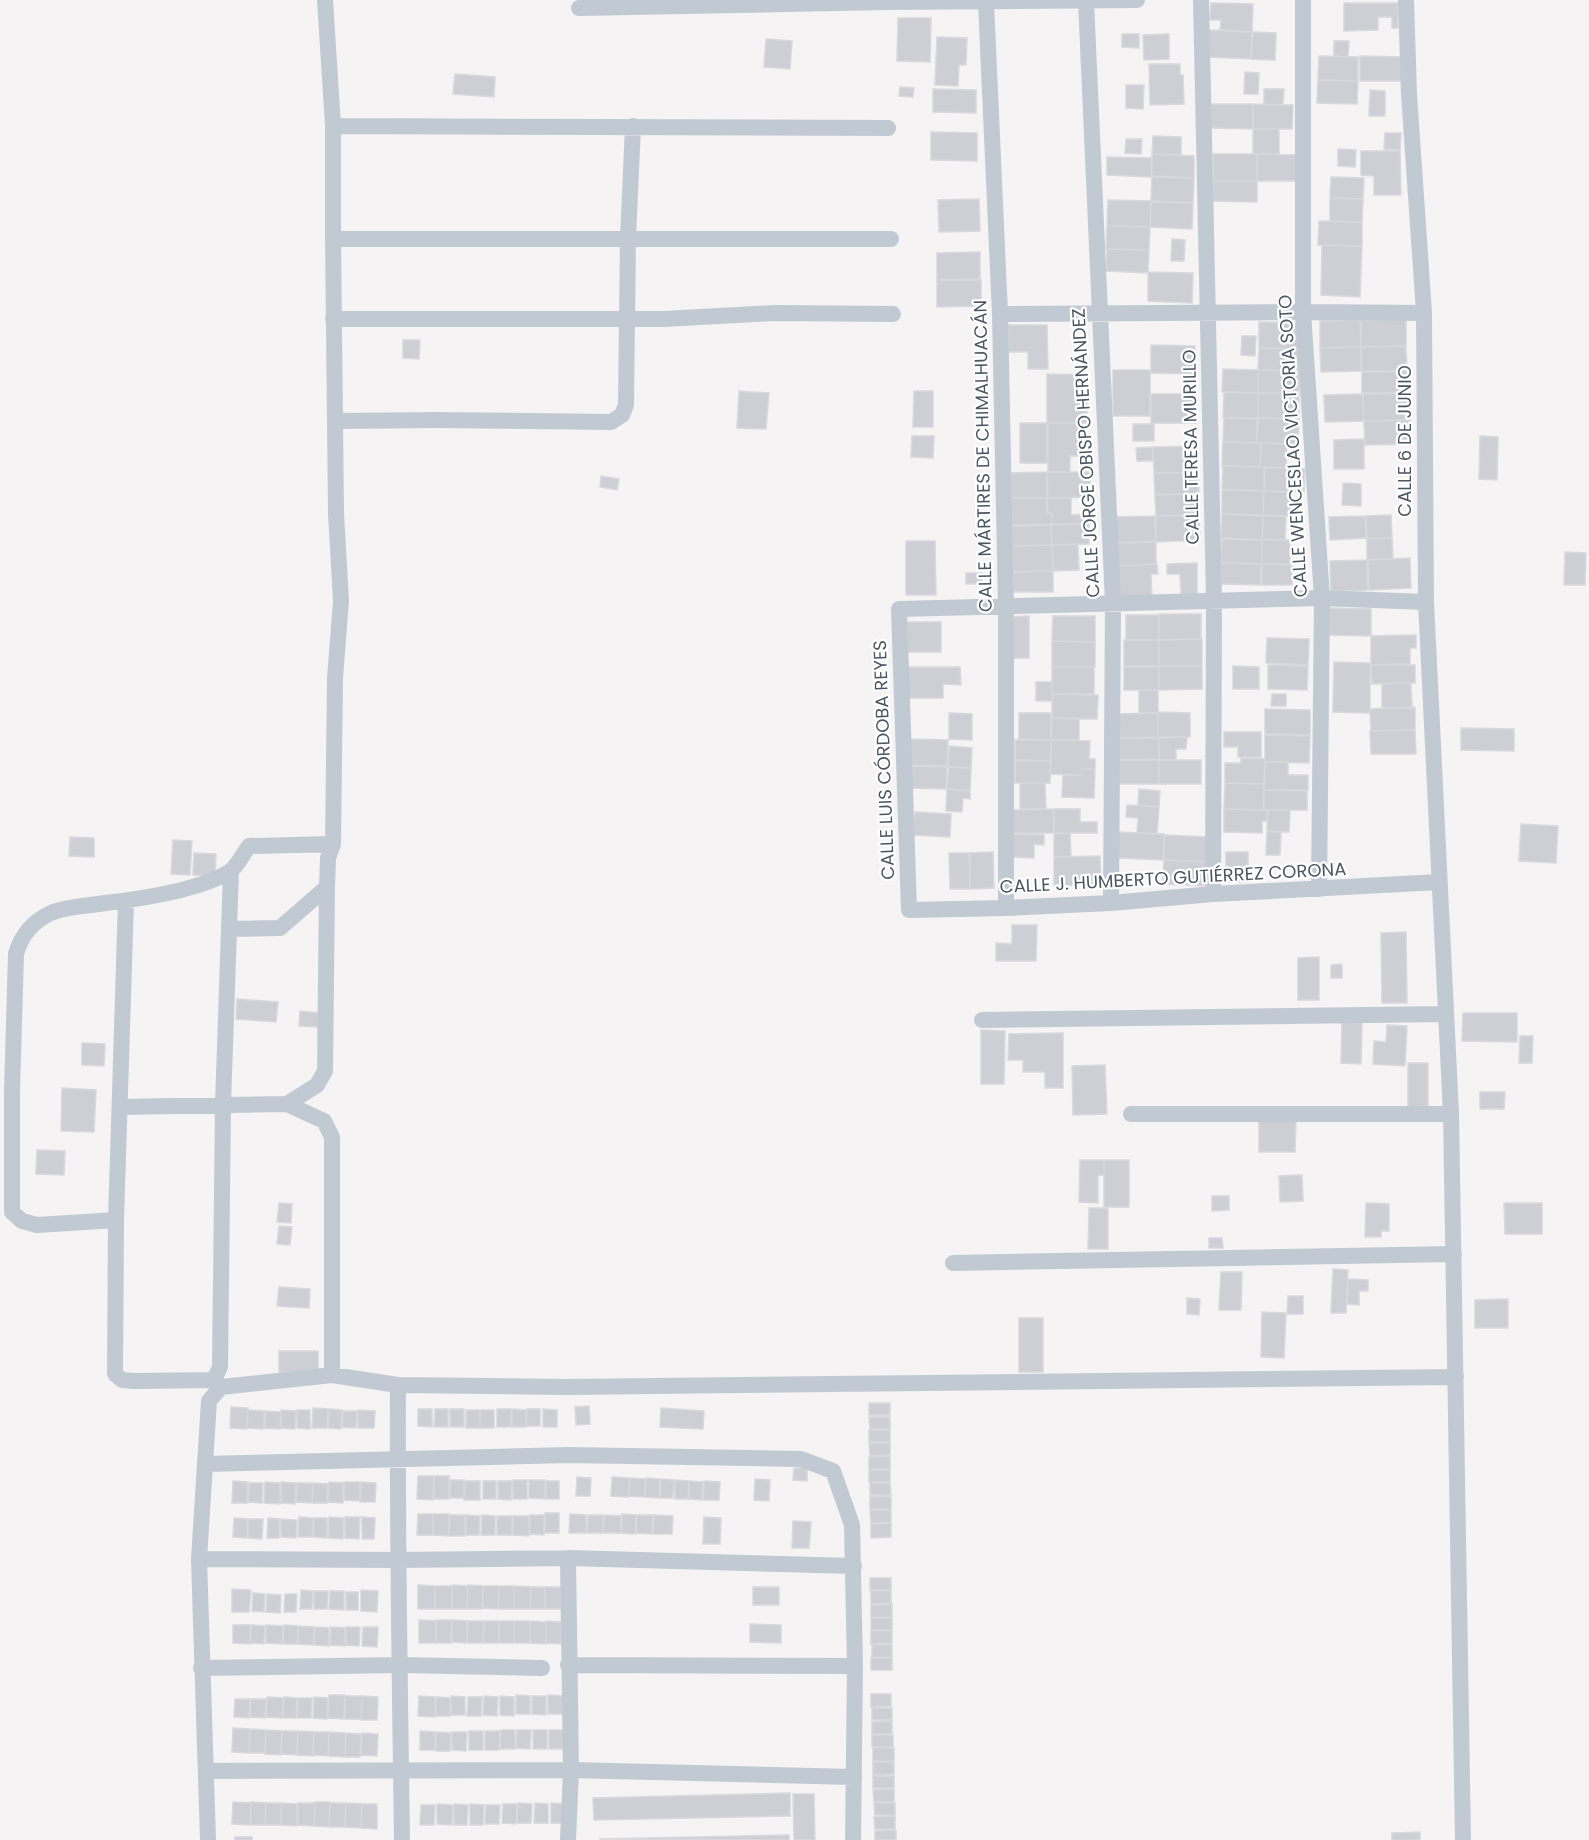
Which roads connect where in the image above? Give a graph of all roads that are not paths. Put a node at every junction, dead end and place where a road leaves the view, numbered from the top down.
1 (325, 0) edge
2 (1137, 0) edge
3 (1201, 0) edge
4 (1303, 0) edge
5 (1407, 0) edge
6 (886, 1) edge
7 (1014, 1) edge
8 (1086, 1) edge
9 (986, 3) junction
10 (579, 8) dead end
11 (333, 126) junction
12 (633, 126) junction
13 (888, 128) dead end
14 (628, 238) junction
15 (333, 239) junction
16 (891, 239) dead end
17 (1208, 312) junction
18 (1303, 312) junction
19 (1424, 313) junction
20 (893, 314) dead end
21 (1000, 314) junction
22 (1098, 314) junction
23 (628, 318) junction
24 (333, 319) junction
25 (336, 421) junction
26 (1322, 598) junction
27 (1214, 600) junction
28 (1426, 602) junction
29 (1113, 603) junction
30 (1006, 606) junction
31 (333, 844) junction
32 (231, 871) junction
33 (1439, 882) junction
34 (327, 887) junction
35 (1319, 889) junction
36 (1213, 894) junction
37 (126, 901) junction
38 (1111, 903) junction
39 (1006, 908) junction
40 (909, 910) joint
41 (230, 929) junction
42 (1446, 1014) junction
43 (982, 1020) dead end
44 (6, 1090) edge
45 (223, 1104) junction
46 (287, 1104) junction
47 (120, 1107) junction
48 (1131, 1114) dead end
49 (1451, 1114) junction
50 (116, 1220) junction
51 (1454, 1254) junction
52 (953, 1263) dead end
53 (332, 1375) junction
54 (1456, 1377) junction
55 (218, 1384) junction
56 (398, 1385) junction
57 (398, 1460) junction
58 (205, 1464) junction
59 (568, 1558) junction
60 (199, 1559) junction
61 (398, 1560) junction
62 (854, 1566) junction
63 (401, 1665) junction
64 (568, 1665) junction
65 (855, 1666) junction
66 (201, 1668) junction
67 (542, 1668) dead end
68 (401, 1769) junction
69 (571, 1770) junction
70 (206, 1771) junction
71 (854, 1777) junction
72 (207, 1840) edge
73 (402, 1840) edge
74 (568, 1840) edge
75 (853, 1840) edge
76 (1463, 1840) edge

1 - 11 street
2 - 8 street
3 - 17 street, CALLE TERESA MURILLO
4 - 18 street, CALLE WENCESLAO VICTORIA SOTO
5 - 19 street, CALLE 6 DE JUNIO
6 - 9 street
6 - 10 street
7 - 8 street
7 - 9 street
8 - 22 street, CALLE JORGE OBISPO HERNÁNDEZ
9 - 21 street, CALLE MÁRTIRES DE CHIMALHUACÁN
11 - 12 street
11 - 15 street
12 - 13 street
12 - 14 street
14 - 15 street
14 - 16 street
14 - 23 street
15 - 24 street
17 - 18 street
17 - 22 street
17 - 27 street, CALLE TERESA MURILLO
18 - 19 street
18 - 26 street, CALLE WENCESLAO VICTORIA SOTO
19 - 28 street, CALLE 6 DE JUNIO
20 - 23 street
21 - 22 street
21 - 30 street, CALLE MÁRTIRES DE CHIMALHUACÁN
22 - 29 street, CALLE JORGE OBISPO HERNÁNDEZ
23 - 24 street
23 - 25 street
24 - 25 street
25 - 31 street
26 - 27 street
26 - 28 street
26 - 35 street, CALLE WENCESLAO VICTORIA SOTO
27 - 29 street
27 - 36 street, CALLE TERESA MURILLO
28 - 33 street, CALLE 6 DE JUNIO
29 - 30 street
29 - 38 street, CALLE JORGE OBISPO HERNÁNDEZ
30 - 39 street, CALLE MÁRTIRES DE CHIMALHUACÁN
30 - 40 street, CALLE LUIS CÓRDOBA REYES
31 - 32 street
31 - 34 street
32 - 37 street
32 - 41 street
33 - 35 street, CALLE J. HUMBERTO GUTIÉRREZ CORONA
33 - 42 street, CALLE 6 DE JUNIO
34 - 41 street
34 - 46 street
35 - 36 street, CALLE J. HUMBERTO GUTIÉRREZ CORONA
36 - 38 street, CALLE J. HUMBERTO GUTIÉRREZ CORONA
37 - 44 street
37 - 47 street
38 - 39 street, CALLE J. HUMBERTO GUTIÉRREZ CORONA
39 - 40 street, CALLE J. HUMBERTO GUTIÉRREZ CORONA
41 - 45 street
42 - 43 street
42 - 49 street, CALLE 6 DE JUNIO
44 - 50 street
45 - 46 street
45 - 47 street
45 - 55 street
46 - 53 street
47 - 50 street
48 - 49 street
49 - 51 street, CALLE 6 DE JUNIO
50 - 55 street
51 - 52 street
51 - 54 street, CALLE 6 DE JUNIO
53 - 55 street
53 - 56 street
54 - 56 street
54 - 76 street, CALLE 6 DE JUNIO
55 - 58 street
56 - 57 street
57 - 58 street
57 - 61 street
57 - 62 street
58 - 60 street
59 - 61 street
59 - 62 street
59 - 64 street
60 - 61 street
60 - 66 street
61 - 63 street
62 - 65 street
63 - 66 street
63 - 67 street
63 - 68 street
64 - 65 street
64 - 69 street
65 - 71 street
66 - 70 street
68 - 69 street
68 - 70 street
68 - 73 street
69 - 71 street
69 - 74 street
70 - 72 street
71 - 75 street

